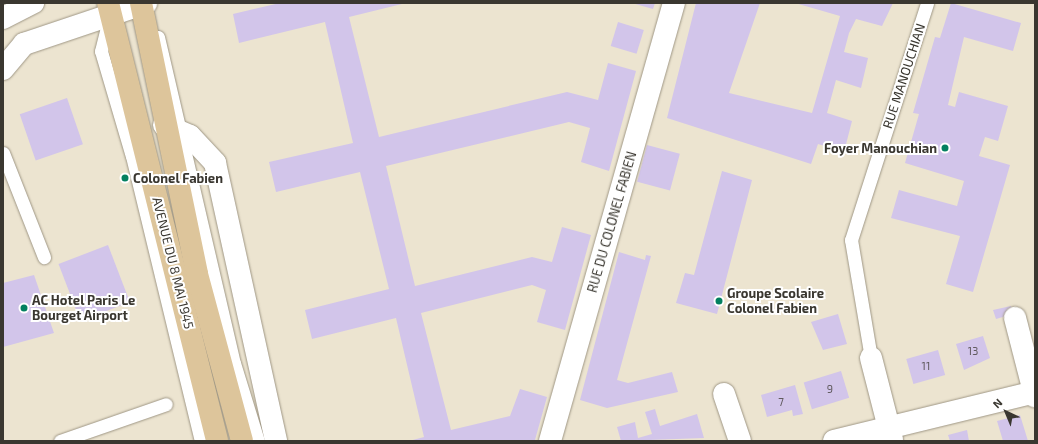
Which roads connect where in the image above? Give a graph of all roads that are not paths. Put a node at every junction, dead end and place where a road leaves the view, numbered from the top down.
1 (33, 3) edge
2 (674, 3) edge
3 (927, 3) edge
4 (143, 4) edge
5 (109, 9) edge
6 (3, 18) edge
7 (3, 69) edge
8 (171, 128) junction
9 (3, 153) edge
10 (44, 257) dead end
11 (1015, 318) dead end
12 (871, 358) joint
13 (1035, 393) edge
14 (724, 394) dead end
15 (166, 404) dead end
16 (890, 434) edge
17 (60, 441) edge
18 (201, 441) edge
19 (217, 441) edge
20 (242, 441) edge
21 (258, 441) edge
22 (276, 441) edge
23 (550, 441) edge
24 (740, 441) edge
25 (834, 441) edge

1 - 6 street
2 - 23 street, RUE DU COLONEL FABIEN
3 - 12 lane, RUE MANOUCHIAN
4 - 5 street
4 - 8 main road, AVENUE DU 8 MAI 1945
5 - 7 street
5 - 18 lane
5 - 19 main road, AVENUE DU 8 MAI 1945
8 - 20 main road, AVENUE DU 8 MAI 1945
8 - 21 lane
8 - 22 street
9 - 10 lane
11 - 13 street
12 - 16 street
13 - 16 street
14 - 24 street
15 - 17 lane
16 - 25 street

